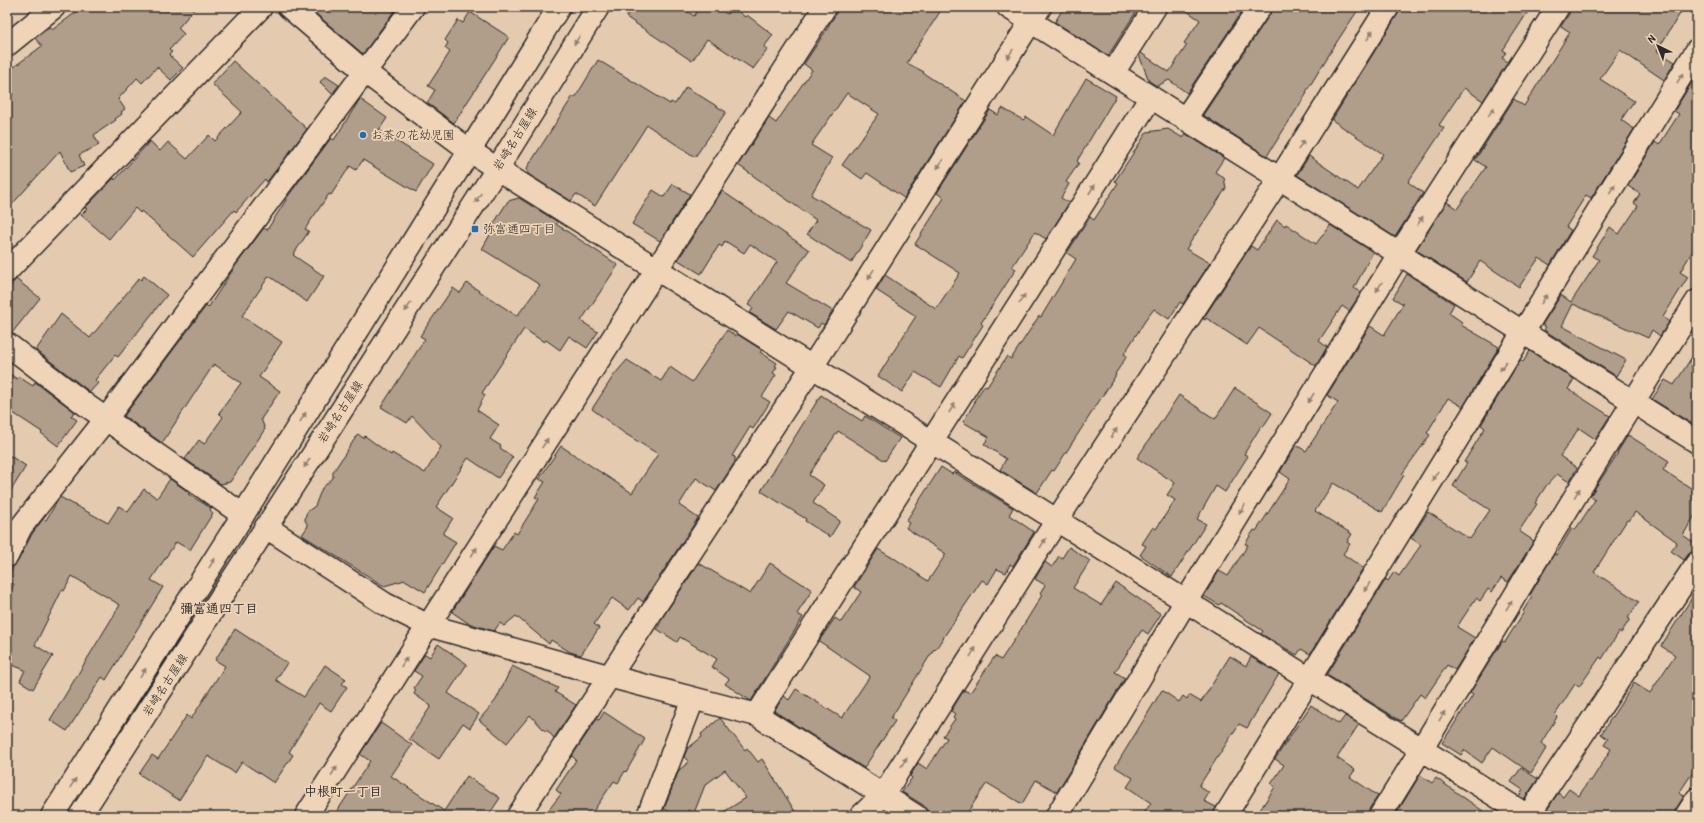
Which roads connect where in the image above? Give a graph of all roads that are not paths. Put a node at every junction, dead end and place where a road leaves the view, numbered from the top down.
1 (54, 7) edge
2 (260, 7) edge
3 (290, 7) edge
4 (413, 7) edge
5 (559, 7) edge
6 (598, 7) edge
7 (825, 7) edge
8 (1008, 7) edge
9 (1155, 7) edge
10 (1260, 7) edge
11 (1388, 7) edge
12 (1558, 7) edge
13 (1035, 14) edge
14 (7, 45) edge
15 (1697, 50) edge
16 (365, 72) junction
17 (1113, 73) junction
18 (1151, 97) junction
19 (1185, 119) junction
20 (469, 150) junction
21 (497, 169) junction
22 (1280, 178) junction
23 (1399, 254) junction
24 (656, 269) junction
25 (7, 271) edge
26 (1697, 300) edge
27 (1524, 333) junction
28 (7, 344) edge
29 (812, 366) junction
30 (1632, 401) junction
31 (106, 419) junction
32 (931, 441) junction
33 (1697, 442) edge
34 (243, 515) junction
35 (1057, 520) junction
36 (266, 528) junction
37 (7, 556) edge
38 (1697, 563) edge
39 (1186, 601) junction
40 (427, 626) junction
41 (608, 676) junction
42 (1310, 679) junction
43 (693, 699) junction
44 (757, 715) junction
45 (1422, 749) junction
46 (883, 795) junction
47 (1697, 798) edge
48 (52, 816) edge
49 (80, 816) edge
50 (306, 816) edge
51 (518, 816) edge
52 (648, 816) edge
53 (862, 816) edge
54 (916, 816) edge
55 (1057, 816) edge
56 (1226, 816) edge
57 (1380, 816) edge
58 (1528, 816) edge
59 (1686, 816) edge

1 - 14 street
2 - 25 street
3 - 16 street
4 - 16 street
5 - 20 street, 岩崎名古屋線
6 -> 21 street, 岩崎名古屋線
7 - 24 street
8 - 13 street
9 - 17 street
10 - 19 street
22 -> 11 street
23 -> 12 street
13 - 17 street
13 -> 29 street
27 -> 15 street
16 - 20 street
16 - 31 street
17 - 18 street
18 - 19 street
32 -> 18 street
19 - 22 street
20 - 21 street
34 -> 20 street, 岩崎名古屋線
21 - 24 street
21 -> 36 street, 岩崎名古屋線
22 - 23 street
35 -> 22 street
23 - 27 street
23 -> 39 street
24 - 29 street
40 -> 24 street
26 - 30 street
27 - 30 street
27 -> 42 street
28 - 31 street
29 - 32 street
29 - 41 street
30 - 33 street
45 -> 30 street
31 - 34 street
31 - 37 street
32 - 35 street
32 - 44 street
48 -> 34 street, 岩崎名古屋線
35 - 39 street
46 -> 35 street
36 - 40 street
36 - 49 street, 岩崎名古屋線
38 - 58 street
39 - 42 street
39 - 55 street
40 - 41 street
50 -> 40 street
41 - 43 street
41 - 51 street
42 - 45 street
42 - 56 street
43 - 44 street
43 - 52 street
44 - 46 street
45 - 57 street
45 - 58 street
46 - 53 street
46 - 54 street
47 - 59 street

